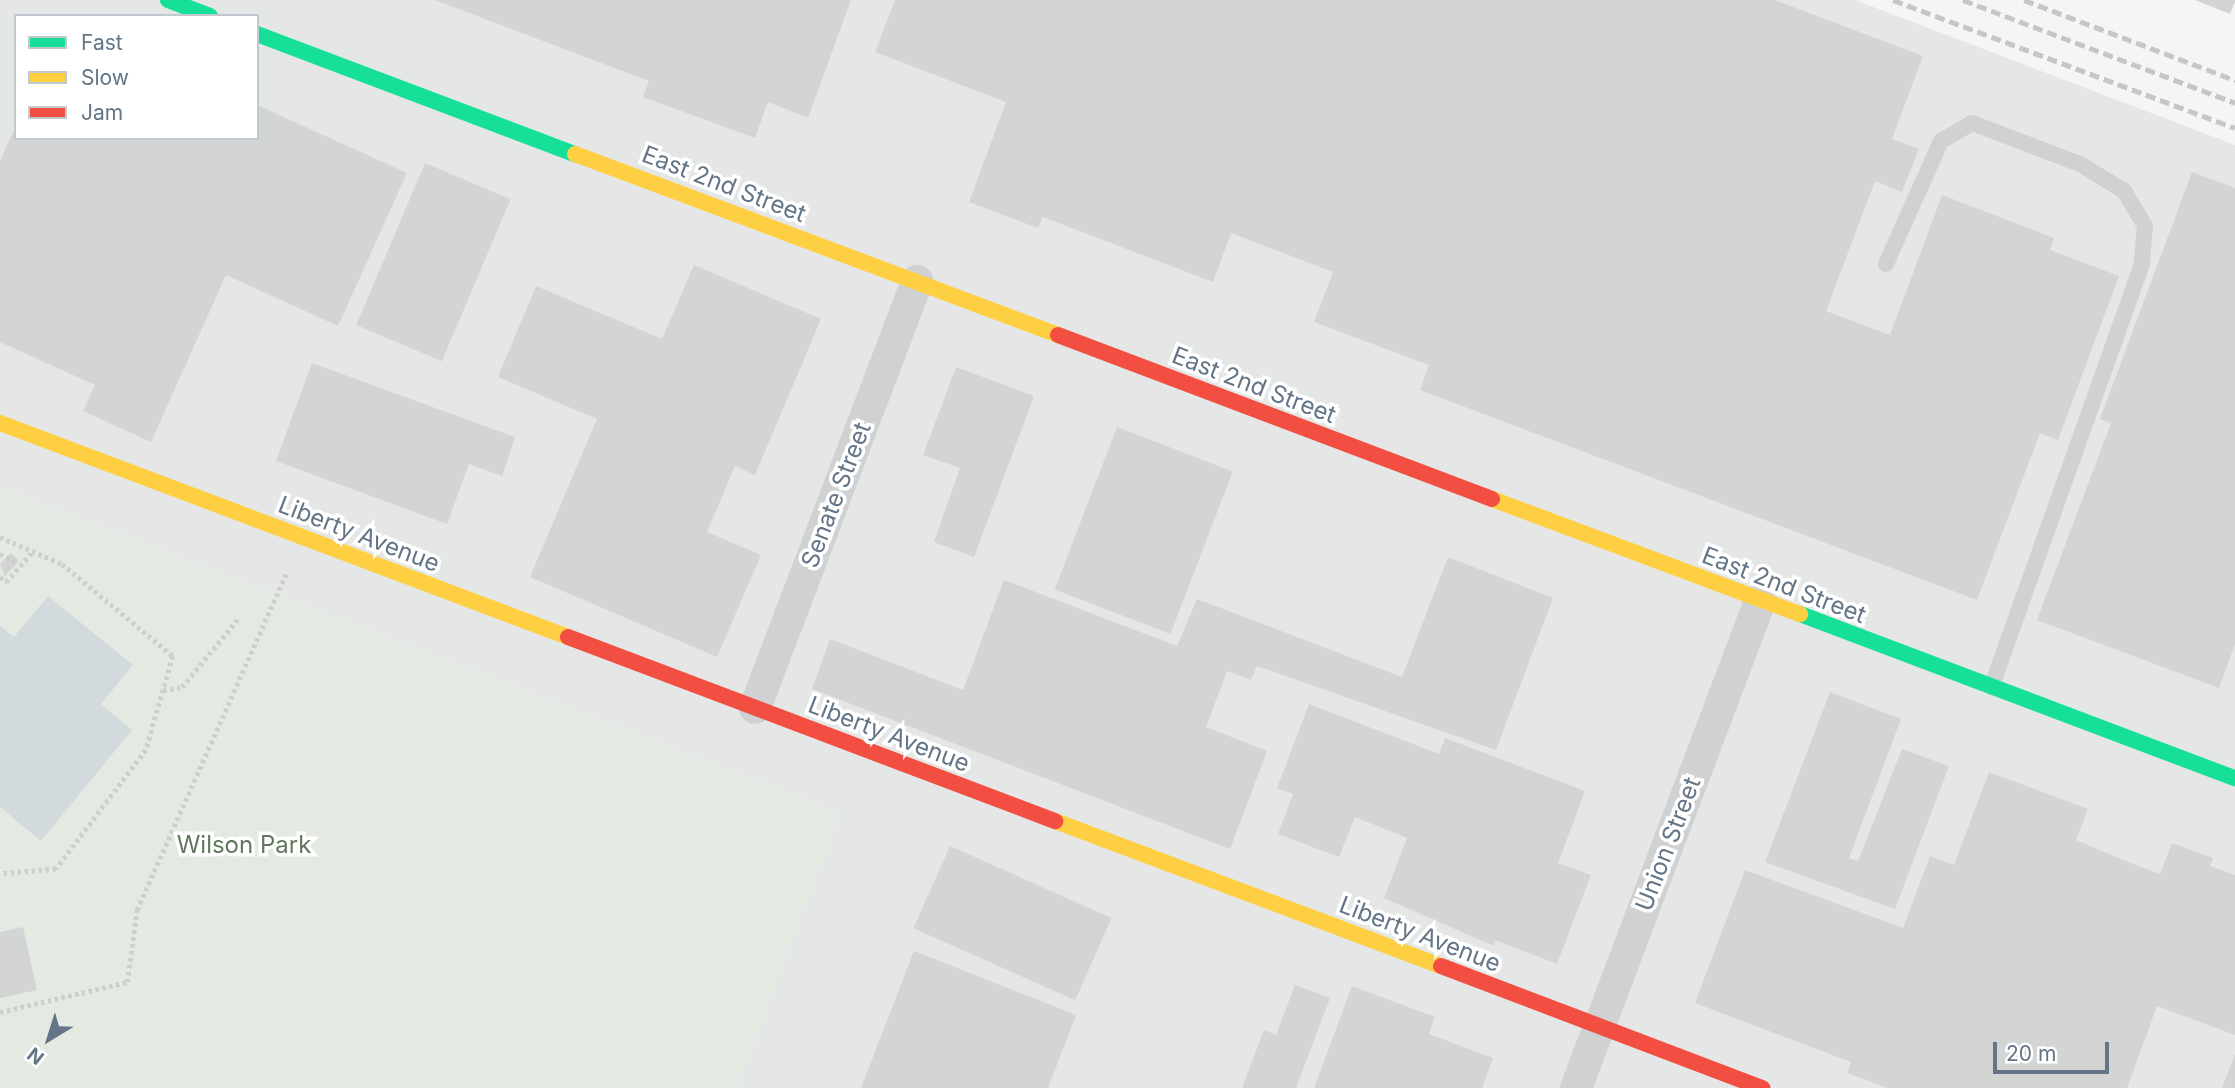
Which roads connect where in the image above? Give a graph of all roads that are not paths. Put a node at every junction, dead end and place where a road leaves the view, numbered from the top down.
1 (167, 0) edge
2 (204, 14) edge
3 (259, 35) edge
4 (1886, 264) dead end
5 (917, 281) junction
6 (0, 423) edge
7 (1760, 601) junction
8 (1992, 687) junction
9 (755, 708) junction
10 (2235, 778) edge
11 (1599, 1026) junction
12 (1576, 1088) edge
13 (1763, 1088) edge

1 - 2 street
3 - 5 street, East 2nd Street
4 - 8 lane
5 - 7 street, East 2nd Street
5 - 9 street, Senate Street
6 - 9 street, Liberty Avenue
7 - 8 street, East 2nd Street
7 - 11 street, Union Street
8 - 10 street, East 2nd Street
9 - 11 street, Liberty Avenue
11 - 12 street, Union Street
11 - 13 street, Liberty Avenue

